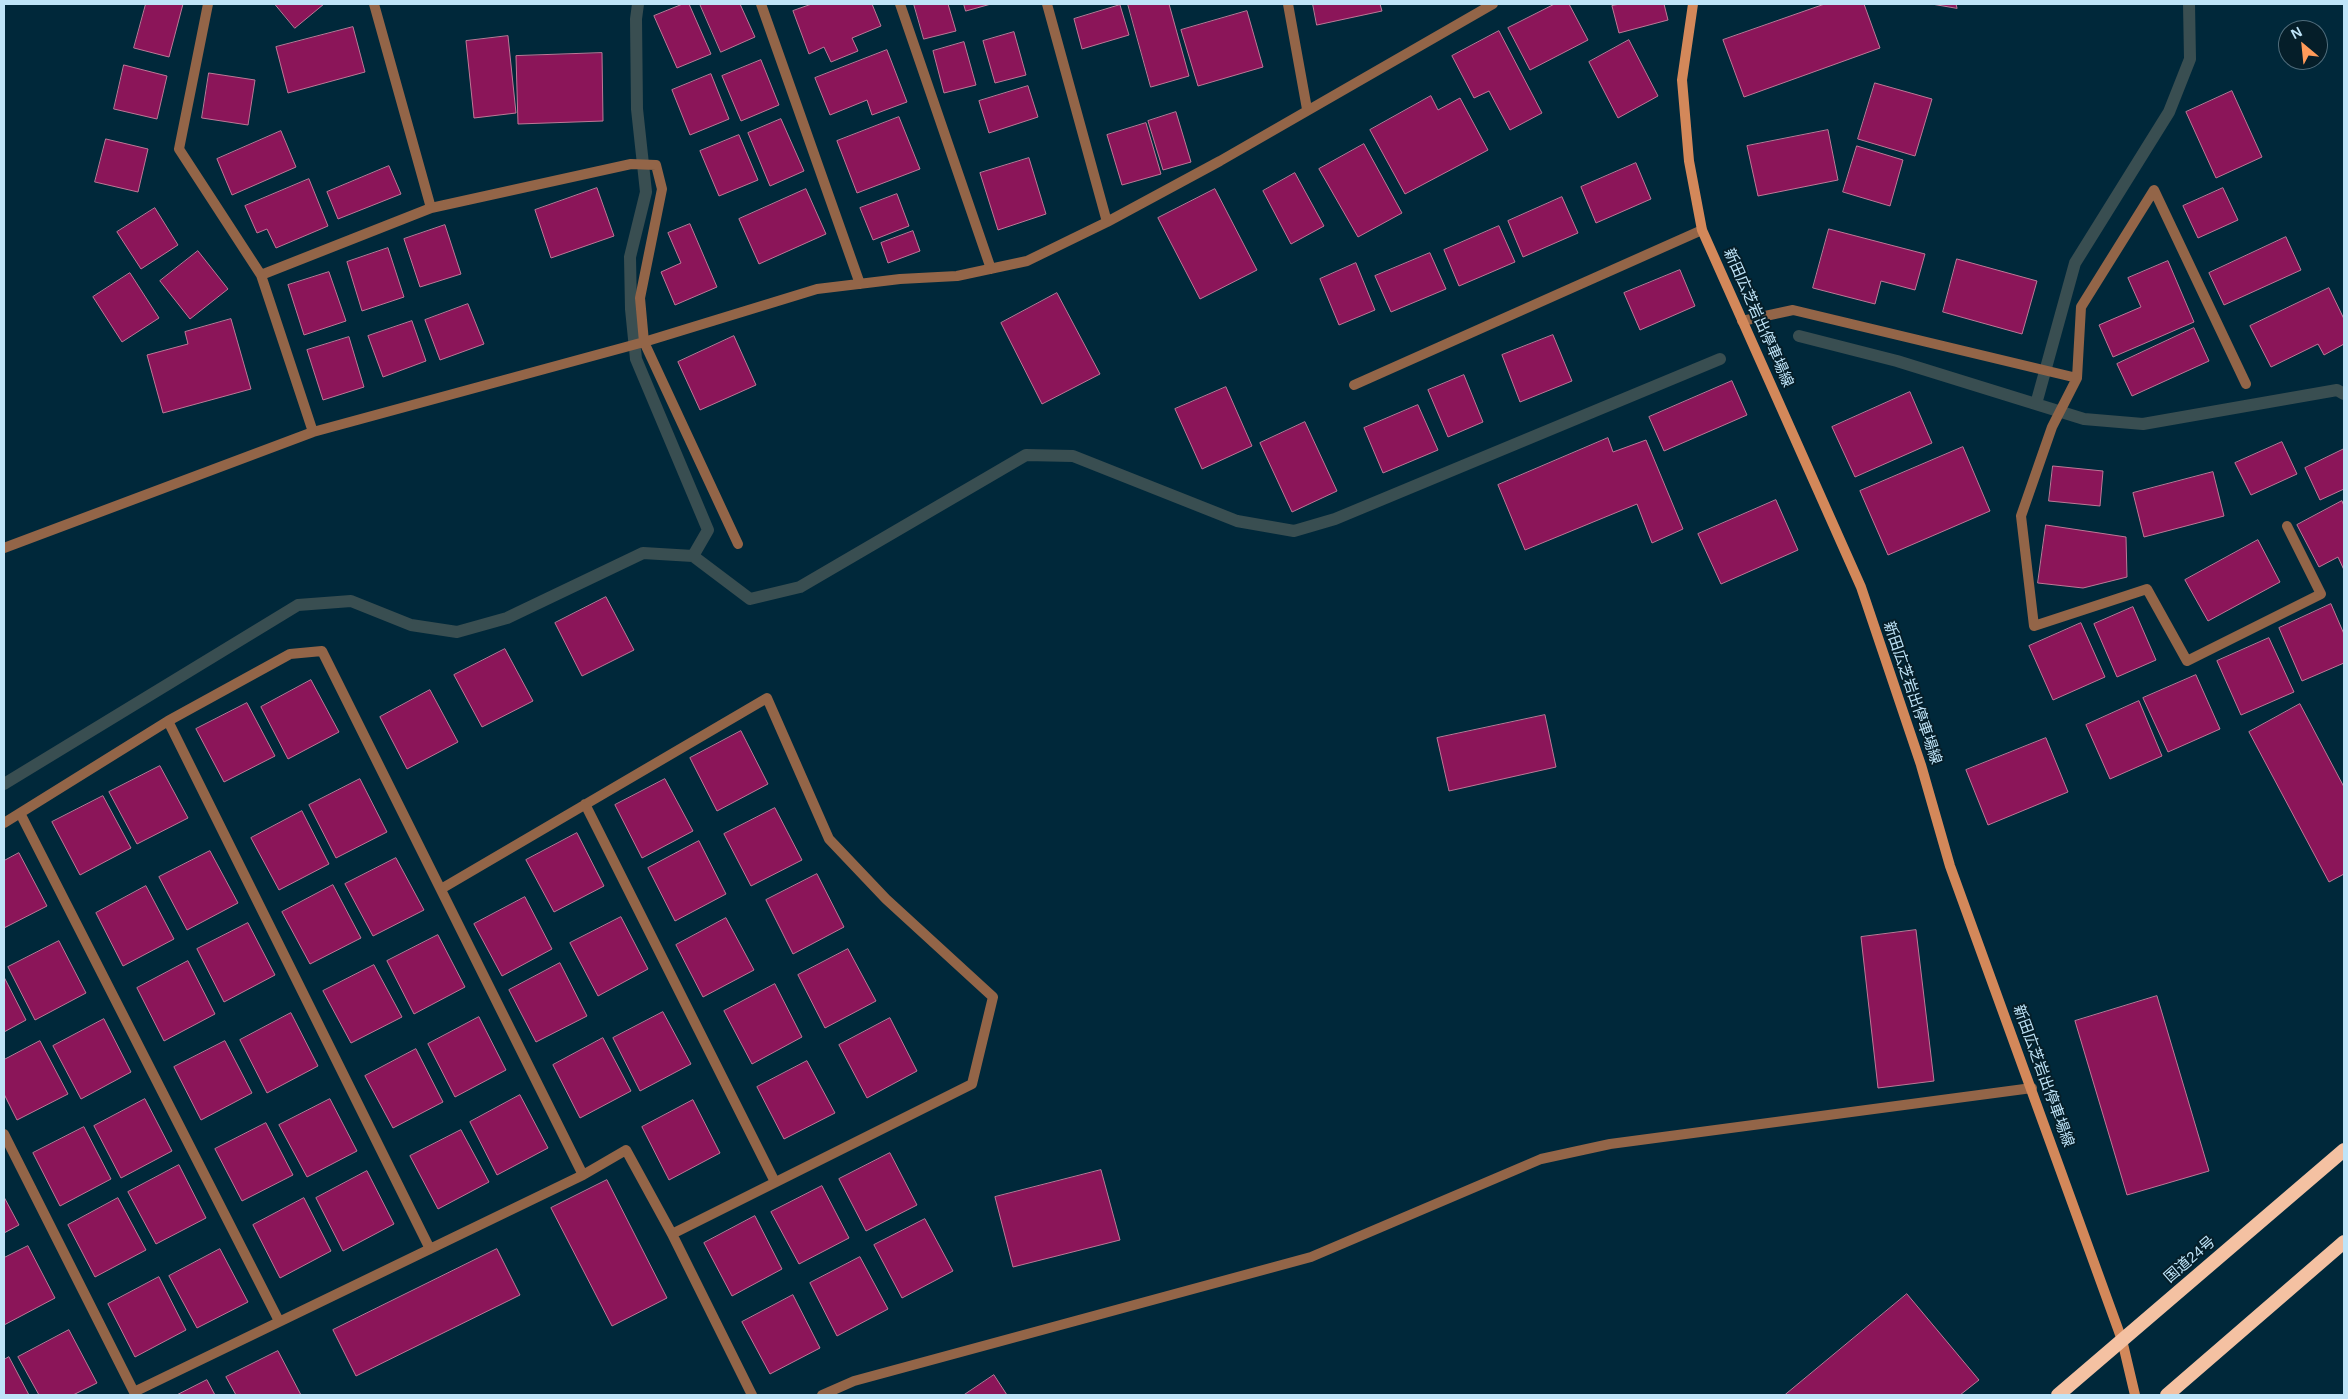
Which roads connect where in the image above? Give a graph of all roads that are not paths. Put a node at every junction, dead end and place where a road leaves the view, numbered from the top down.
1 (208, 4) edge
2 (374, 4) edge
3 (761, 4) edge
4 (900, 4) edge
5 (1047, 4) edge
6 (1288, 4) edge
7 (1493, 4) edge
8 (1693, 4) edge
9 (1308, 109) junction
10 (431, 208) junction
11 (1107, 222) junction
12 (1702, 230) junction
13 (991, 269) junction
14 (261, 275) junction
15 (860, 284) junction
16 (1742, 321) junction
17 (644, 342) junction
18 (2077, 378) junction
19 (2246, 384) dead end
20 (1354, 385) dead end
21 (313, 432) junction
22 (2287, 526) dead end
23 (738, 544) dead end
24 (4, 548) edge
25 (168, 721) junction
26 (585, 804) junction
27 (20, 812) junction
28 (4, 823) edge
29 (441, 889) junction
30 (2032, 1088) junction
31 (4, 1134) edge
32 (2344, 1150) edge
33 (583, 1175) junction
34 (775, 1182) junction
35 (672, 1234) junction
36 (2344, 1242) edge
37 (430, 1249) junction
38 (279, 1321) junction
39 (2122, 1340) junction
40 (134, 1393) edge
41 (752, 1395) edge
42 (822, 1395) edge
43 (2058, 1395) edge
44 (2135, 1395) edge
45 (2167, 1395) edge

1 - 14 street
2 - 10 street
3 - 15 street
4 - 13 street
5 - 11 street
6 - 9 street
7 - 9 street
8 - 12 main road, 新田広芝岩出停車場線
9 - 11 street
10 - 14 street
10 - 17 street
11 - 13 street
12 - 16 main road, 新田広芝岩出停車場線
12 - 20 street
13 - 15 street
14 - 21 street
15 - 17 street
16 - 18 street
16 - 30 main road, 新田広芝岩出停車場線
17 - 21 street
17 - 23 street
18 - 19 street
18 - 22 street
21 - 24 street
25 - 27 street
25 - 29 street
25 - 37 street
26 - 29 street
26 - 34 street
26 - 34 street
27 - 28 street
27 - 38 street
29 - 33 street
30 - 39 main road, 新田広芝岩出停車場線
30 - 42 street
31 - 40 street
32 - 39 highway, 国道24号
33 - 35 street
33 - 37 street
34 - 35 street
35 - 41 street
36 - 45 highway
37 - 38 street
38 - 40 street
39 - 43 highway, 国道24号
39 - 44 main road, 新田広芝岩出停車場線

